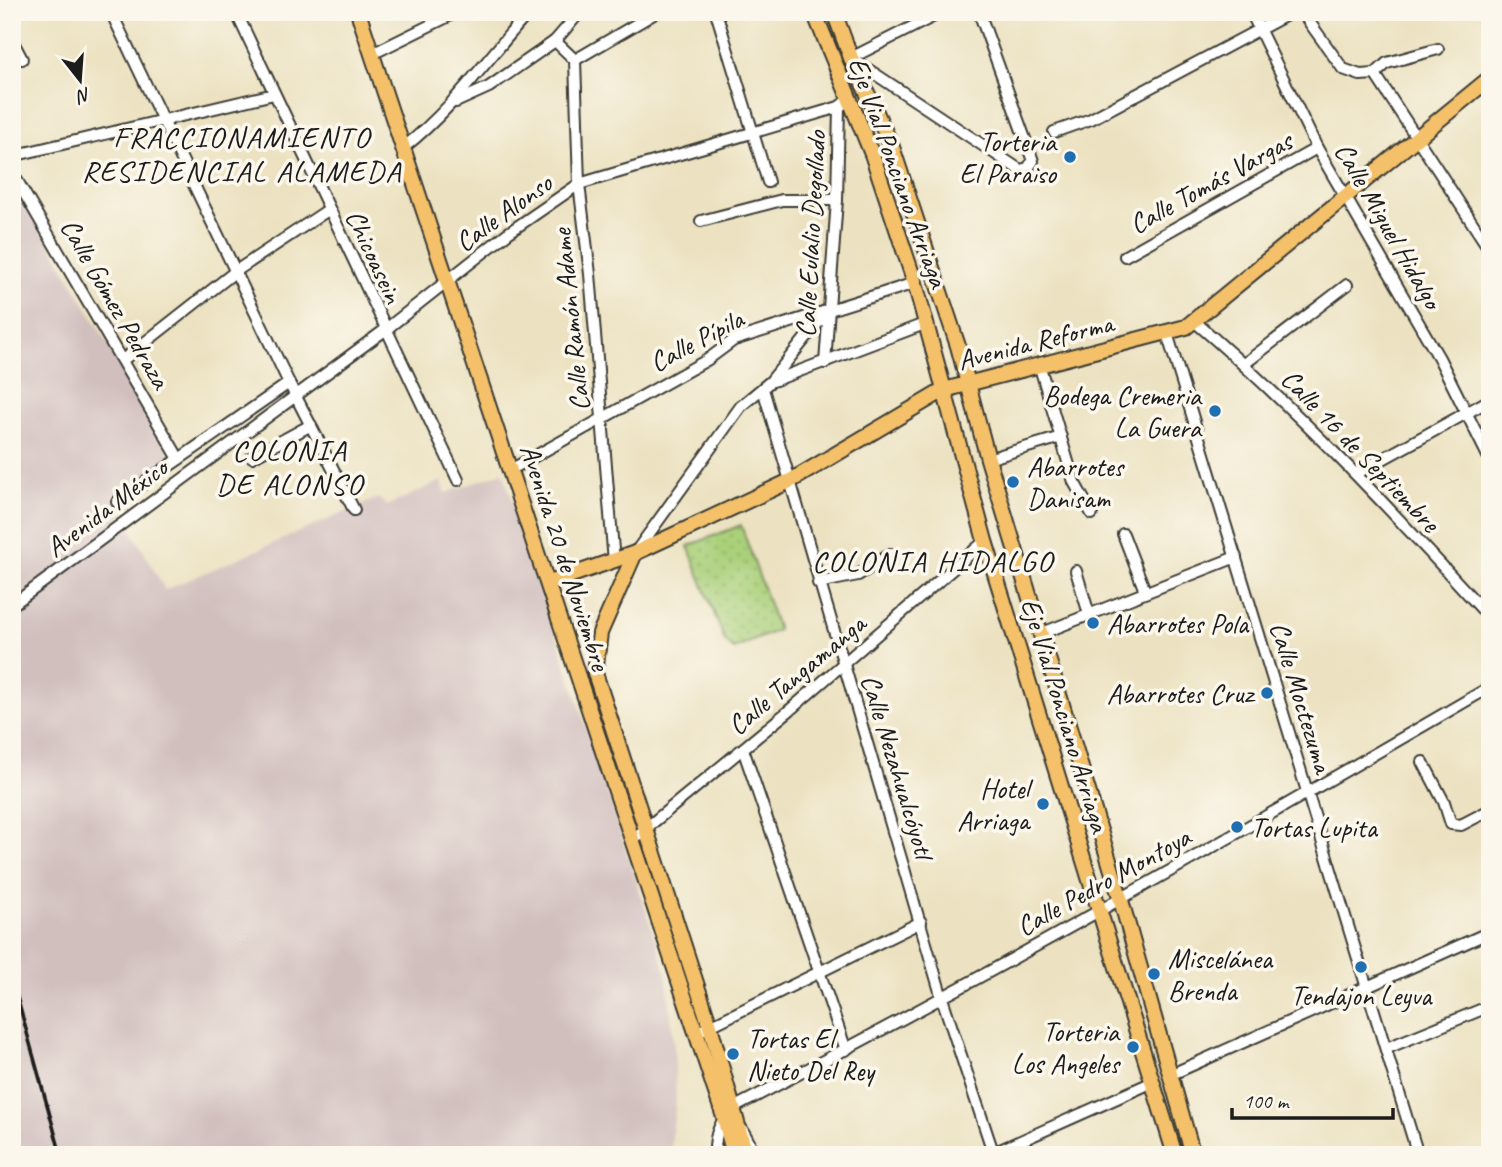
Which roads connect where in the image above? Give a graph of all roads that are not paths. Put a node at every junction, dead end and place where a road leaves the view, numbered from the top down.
1 (111, 12) edge
2 (236, 12) edge
3 (358, 12) edge
4 (457, 12) edge
5 (528, 12) edge
6 (580, 12) edge
7 (657, 12) edge
8 (716, 12) edge
9 (814, 12) edge
10 (834, 12) edge
11 (942, 12) edge
12 (979, 12) edge
13 (1251, 12) edge
14 (1292, 12) edge
15 (1302, 12) edge
16 (1259, 28) junction
17 (12, 40) edge
18 (555, 41) junction
19 (1437, 49) dead end
20 (372, 54) junction
21 (851, 58) junction
22 (23, 59) dead end
23 (575, 61) junction
24 (1375, 75) junction
25 (1490, 78) edge
26 (274, 94) junction
27 (844, 103) junction
28 (453, 104) junction
29 (160, 120) junction
30 (754, 131) junction
31 (1054, 132) dead end
32 (1418, 137) junction
33 (403, 148) junction
34 (1317, 148) junction
35 (12, 156) edge
36 (12, 172) edge
37 (768, 182) dead end
38 (579, 184) junction
39 (1348, 197) junction
40 (837, 200) junction
41 (328, 210) junction
42 (701, 221) dead end
43 (1490, 250) edge
44 (1125, 256) dead end
45 (236, 271) junction
46 (446, 283) junction
47 (915, 283) junction
48 (1347, 285) dead end
49 (829, 309) junction
50 (1193, 320) junction
51 (927, 323) junction
52 (385, 330) junction
53 (1167, 333) junction
54 (124, 359) junction
55 (825, 363) junction
56 (1039, 363) junction
57 (1244, 364) junction
58 (289, 383) junction
59 (968, 383) junction
60 (767, 385) junction
61 (944, 390) junction
62 (297, 396) junction
63 (1490, 400) edge
64 (1466, 413) junction
65 (603, 417) junction
66 (312, 425) junction
67 (1060, 437) junction
68 (227, 446) joint
69 (252, 457) dead end
70 (179, 459) junction
71 (988, 459) junction
72 (1490, 460) edge
73 (512, 469) junction
74 (1357, 473) junction
75 (458, 480) dead end
76 (792, 480) junction
77 (117, 502) dead end
78 (354, 510) dead end
79 (1092, 514) dead end
80 (1123, 534) dead end
81 (985, 541) junction
82 (635, 553) junction
83 (891, 554) dead end
84 (1236, 557) junction
85 (614, 562) junction
86 (1076, 571) dead end
87 (549, 583) junction
88 (818, 583) junction
89 (1145, 591) junction
90 (12, 605) edge
91 (1089, 614) junction
92 (1490, 618) edge
93 (1040, 634) junction
94 (843, 664) junction
95 (1490, 687) edge
96 (743, 749) junction
97 (1423, 762) dead end
98 (1308, 794) junction
99 (1490, 810) edge
100 (639, 835) junction
101 (1120, 897) junction
102 (1101, 908) junction
103 (921, 922) junction
104 (1490, 932) edge
105 (820, 973) junction
106 (1369, 987) junction
107 (942, 998) junction
108 (1490, 1006) edge
109 (703, 1030) junction
110 (1387, 1048) junction
111 (846, 1050) junction
112 (1170, 1075) junction
113 (1153, 1082) junction
114 (730, 1112) junction
115 (739, 1125) junction
116 (992, 1154) edge
117 (715, 1155) edge
118 (734, 1155) edge
119 (746, 1155) edge
120 (755, 1155) edge
121 (1175, 1155) edge
122 (1193, 1155) edge
123 (1418, 1155) edge

1 - 29 street
2 - 26 street, Chicoasein
3 - 20 main road, Avenida 20 de Noviembre
4 - 20 street
5 - 28 street
6 - 18 street
7 - 23 street
8 - 30 street
9 - 27 main road, Eje Vial Ponciano Arriaga
10 - 21 main road, Eje Vial Ponciano Arriaga
11 - 21 street
12 - 21 street
13 - 16 street, Calle Miguel Hidalgo
14 - 16 street
15 - 24 street
16 - 31 street
16 - 34 street, Calle Miguel Hidalgo
17 - 22 street
18 - 23 street
18 - 28 street
19 - 24 street
20 - 33 main road, Avenida 20 de Noviembre
21 - 59 main road, Eje Vial Ponciano Arriaga
23 - 38 street, Calle Ramón Adame
24 - 32 street
25 - 32 main road, Avenida Reforma
26 - 29 street
26 - 41 street, Chicoasein
27 - 30 street, Calle Alonso
27 - 40 street, Calle Eulalio Degollado
27 - 47 main road, Eje Vial Ponciano Arriaga
28 - 33 street
29 - 35 street
29 - 45 street
30 - 37 street
30 - 38 street, Calle Alonso
32 - 39 main road, Avenida Reforma
32 - 43 street
33 - 46 main road, Avenida 20 de Noviembre
34 - 39 street, Calle Miguel Hidalgo
34 - 44 street, Calle Tomás Vargas
36 - 54 street, Calle Gómez Pedraza
38 - 46 street, Calle Alonso
38 - 65 street, Calle Ramón Adame
39 - 50 main road, Avenida Reforma
39 - 64 street, Calle Miguel Hidalgo
40 - 42 street
40 - 49 street, Calle Eulalio Degollado
41 - 45 street
41 - 52 street, Chicoasein
45 - 54 street
45 - 58 street
46 - 52 street, Calle Alonso
46 - 73 main road, Avenida 20 de Noviembre
47 - 49 street, Calle Pípila
47 - 51 main road, Eje Vial Ponciano Arriaga
48 - 57 street
49 - 55 street, Calle Eulalio Degollado
49 - 60 street
49 - 65 street, Calle Pípila
50 - 53 main road, Avenida Reforma
50 - 57 street, Calle 16 de Septiembre
51 - 55 street
51 - 61 main road, Eje Vial Ponciano Arriaga
52 - 62 street, Calle Alonso
52 - 75 street, Chicoasein
53 - 56 main road, Avenida Reforma
53 - 84 street, Calle Moctezuma
54 - 70 street, Calle Gómez Pedraza
55 - 60 street
56 - 59 main road, Avenida Reforma
56 - 67 street
57 - 74 street, Calle 16 de Septiembre
58 - 62 street
58 - 70 street
59 - 61 main road, Avenida Reforma
59 - 71 main road, Eje Vial Ponciano Arriaga
60 - 76 street, Calle Nezahualcóyotl
60 - 82 street
61 - 76 main road, Avenida Reforma
61 - 81 main road, Eje Vial Ponciano Arriaga
62 - 66 street
62 - 68 street, Calle Alonso
63 - 64 street
64 - 72 street, Calle Miguel Hidalgo
64 - 74 street
65 - 73 street, Calle Pípila
65 - 85 street, Calle Ramón Adame
66 - 69 street
66 - 78 street
67 - 71 street
67 - 79 street
68 - 90 street, Avenida México
70 - 77 street
71 - 93 main road, Eje Vial Ponciano Arriaga
73 - 87 main road, Avenida 20 de Noviembre
74 - 92 street, Calle 16 de Septiembre
76 - 82 main road, Avenida Reforma
76 - 88 street, Calle Nezahualcóyotl
80 - 89 street
81 - 94 street, Calle Tangamanga
81 - 102 main road, Eje Vial Ponciano Arriaga
82 - 85 main road, Avenida Reforma
82 - 100 main road, Avenida 20 de Noviembre
83 - 88 street
84 - 89 street
84 - 98 street, Calle Moctezuma
85 - 87 main road, Avenida Reforma
86 - 91 street
87 - 100 main road, Avenida 20 de Noviembre
88 - 94 street, Calle Nezahualcóyotl
89 - 91 street
91 - 93 street
93 - 101 main road, Eje Vial Ponciano Arriaga
94 - 96 street, Calle Tangamanga
94 - 103 street, Calle Nezahualcóyotl
95 - 98 street, Calle Pedro Montoya
96 - 100 street, Calle Tangamanga
96 - 105 street
97 - 99 street
98 - 101 street, Calle Pedro Montoya
98 - 106 street, Calle Moctezuma
100 - 109 main road, Avenida 20 de Noviembre
101 - 102 street, Calle Pedro Montoya
101 - 112 main road, Eje Vial Ponciano Arriaga
102 - 107 street, Calle Pedro Montoya
102 - 113 main road, Eje Vial Ponciano Arriaga
103 - 105 street
103 - 107 street, Calle Nezahualcóyotl
104 - 106 street
105 - 109 street
105 - 111 street
106 - 110 street, Calle Moctezuma
106 - 112 street
107 - 111 street, Calle Pedro Montoya
107 - 116 street, Calle Nezahualcóyotl
108 - 110 street
109 - 114 main road, Avenida 20 de Noviembre
110 - 123 street, Calle Moctezuma
111 - 114 street, Calle Pedro Montoya
112 - 122 main road, Eje Vial Ponciano Arriaga
113 - 116 street
113 - 121 main road, Eje Vial Ponciano Arriaga
114 - 115 main road, Avenida 20 de Noviembre
114 - 117 street
114 - 118 main road, Avenida 20 de Noviembre
115 - 119 main road, Avenida 20 de Noviembre
115 - 120 street, Avenida 20 de Noviembre

